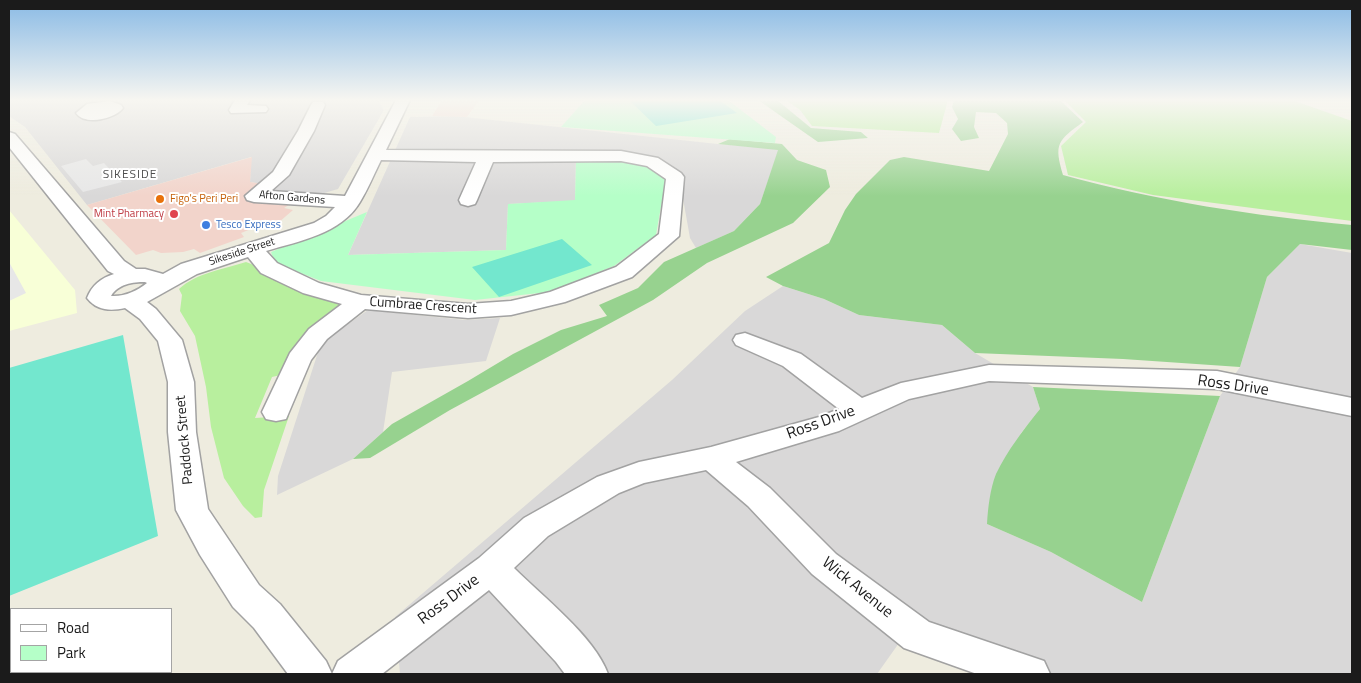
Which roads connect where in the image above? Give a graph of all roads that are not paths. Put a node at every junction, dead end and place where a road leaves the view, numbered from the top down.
1 (305, 132) edge
2 (387, 132) edge
3 (9, 137) edge
4 (376, 155) junction
5 (487, 157) junction
6 (468, 200) dead end
7 (351, 202) junction
8 (253, 248) junction
9 (137, 287) junction
10 (360, 302) junction
11 (745, 340) dead end
12 (1352, 407) edge
13 (859, 410) junction
14 (276, 412) dead end
15 (711, 458) junction
16 (491, 568) junction
17 (312, 674) edge
18 (352, 674) edge
19 (588, 674) edge
20 (1030, 674) edge

1 - 7 street, Afton Gardens
2 - 4 street, Sikeside Street
3 - 9 street, Paddock Street
4 - 5 street, Cumbrae Crescent
4 - 7 street, Sikeside Street
5 - 6 street
5 - 10 street, Cumbrae Crescent
7 - 8 street, Sikeside Street
8 - 9 street, Sikeside Street
8 - 10 street, Cumbrae Crescent
9 - 17 street, Paddock Street
10 - 14 street
11 - 13 street
12 - 13 street, Ross Drive
13 - 15 street, Ross Drive
15 - 16 street, Ross Drive
15 - 20 street, Wick Avenue
16 - 18 street, Ross Drive
16 - 19 street

